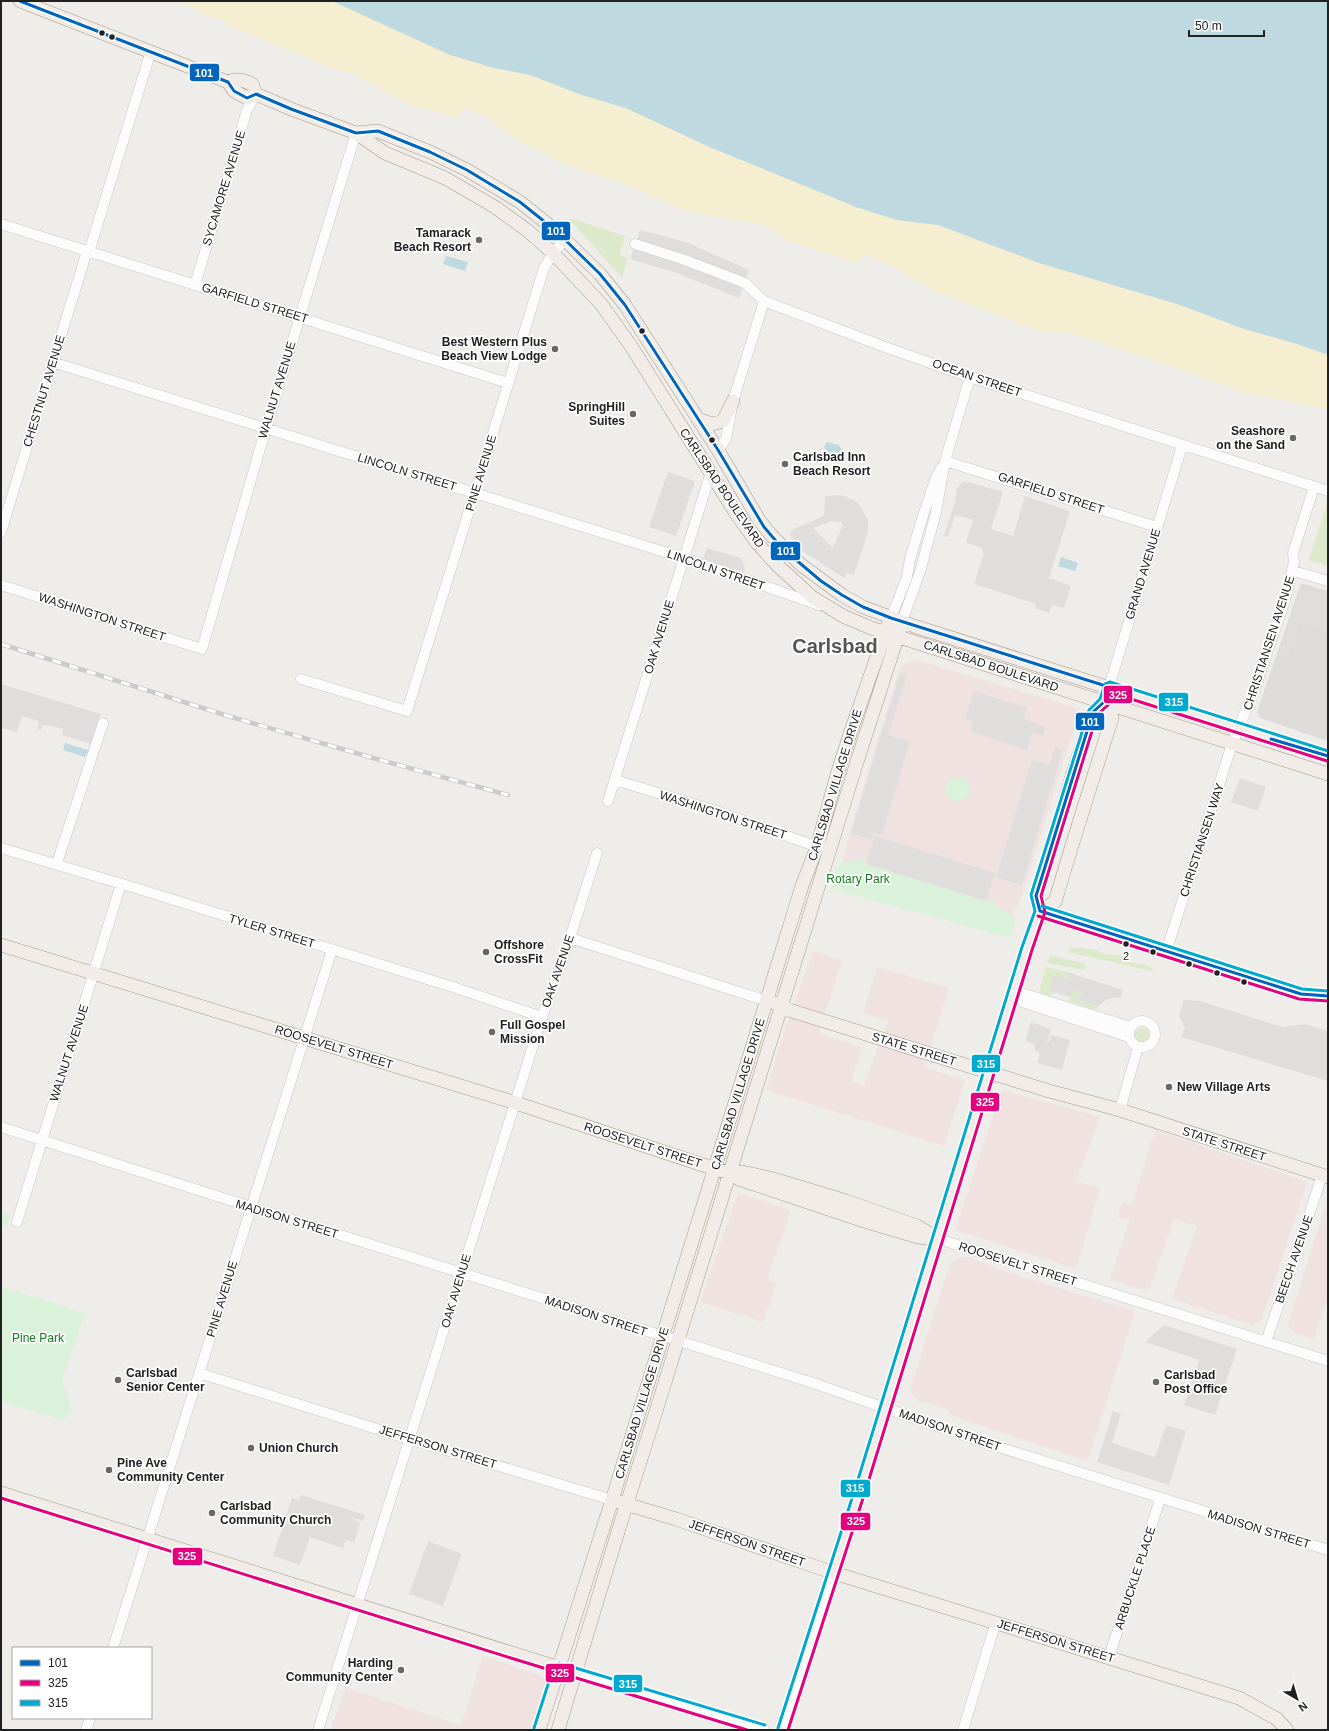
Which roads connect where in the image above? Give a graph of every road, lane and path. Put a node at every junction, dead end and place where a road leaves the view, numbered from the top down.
1 (20, 1) edge
2 (151, 51) junction
3 (256, 94) junction
4 (356, 133) junction
5 (1, 224) edge
6 (565, 240) junction
7 (635, 244) dead end
8 (88, 251) junction
9 (552, 253) junction
10 (195, 285) junction
11 (764, 301) junction
12 (299, 317) junction
13 (52, 362) junction
14 (970, 377) junction
15 (508, 383) junction
16 (733, 401) junction
17 (698, 419) junction
18 (677, 420) junction
19 (266, 428) junction
20 (1182, 446) junction
21 (718, 450) junction
22 (945, 461) junction
23 (711, 472) junction
24 (1314, 487) junction
25 (1328, 491) edge
26 (474, 493) junction
27 (752, 509) junction
28 (1157, 527) junction
29 (1, 532) edge
30 (684, 558) junction
31 (1292, 571) junction
32 (1328, 581) edge
33 (1, 585) edge
34 (829, 608) junction
35 (896, 620) junction
36 (885, 633) junction
37 (898, 636) junction
38 (202, 649) joint
39 (301, 679) dead end
40 (1109, 687) junction
41 (1104, 702) junction
42 (103, 723) dead end
43 (1239, 730) junction
44 (1232, 744) junction
45 (1328, 756) edge
46 (1328, 774) edge
47 (615, 780) junction
48 (608, 801) dead end
49 (817, 847) junction
50 (1, 848) edge
51 (830, 851) junction
52 (597, 853) dead end
53 (57, 863) junction
54 (121, 884) junction
55 (1040, 911) junction
56 (570, 938) junction
57 (1, 945) edge
58 (332, 950) junction
59 (1166, 952) junction
60 (94, 974) junction
61 (1014, 995) junction
62 (1328, 996) edge
63 (767, 1001) junction
64 (782, 1005) junction
65 (542, 1018) junction
66 (1130, 1032) junction
67 (305, 1038) junction
68 (1138, 1047) junction
69 (989, 1072) junction
70 (516, 1103) junction
71 (1120, 1110) junction
72 (1, 1127) edge
73 (42, 1140) junction
74 (715, 1168) junction
75 (730, 1173) junction
76 (1325, 1176) edge
77 (250, 1207) junction
78 (17, 1222) dead end
79 (938, 1239) junction
80 (462, 1272) junction
81 (662, 1336) junction
82 (678, 1341) junction
83 (1266, 1342) junction
84 (1328, 1361) edge
85 (199, 1373) junction
86 (886, 1407) junction
87 (409, 1439) junction
88 (1, 1493) edge
89 (1160, 1499) junction
90 (612, 1500) junction
91 (626, 1504) junction
92 (147, 1539) junction
93 (1328, 1550) edge
94 (834, 1573) junction
95 (357, 1605) junction
96 (996, 1622) junction
97 (113, 1647) edge
98 (1109, 1657) junction
99 (559, 1668) junction
100 (576, 1672) junction
101 (90, 1719) edge
102 (86, 1730) edge
103 (318, 1730) edge
104 (539, 1730) edge
105 (558, 1730) edge
106 (764, 1730) edge
107 (783, 1730) edge
108 (963, 1730) edge
109 (1287, 1730) edge

1 - 2 main road, CARLSBAD BOULEVARD
2 - 3 main road, CARLSBAD BOULEVARD
2 - 8 street, CHESTNUT AVENUE
3 - 4 main road, CARLSBAD BOULEVARD
3 - 10 street, SYCAMORE AVENUE
4 - 6 main road, CARLSBAD BOULEVARD
4 - 9 main road, CARLSBAD BOULEVARD
4 - 12 street, WALNUT AVENUE
5 - 8 street, GARFIELD STREET
6 - 9 street, PINE AVENUE
6 - 17 main road, CARLSBAD BOULEVARD
7 - 11 street, OCEAN STREET
8 - 10 street, GARFIELD STREET
8 - 13 street, CHESTNUT AVENUE
9 - 15 street, PINE AVENUE
9 - 18 main road, CARLSBAD BOULEVARD
10 - 12 street, GARFIELD STREET
11 - 14 street, OCEAN STREET
11 - 16 street
12 - 15 street, GARFIELD STREET
12 - 19 street, WALNUT AVENUE
13 - 19 street, LINCOLN STREET
13 - 29 street, CHESTNUT AVENUE
14 - 20 street, OCEAN STREET
14 - 22 street, CARLSBAD VILLAGE DRIVE
15 - 26 street, PINE AVENUE
16 - 17 main road
16 - 21 street
17 - 21 main road, CARLSBAD BOULEVARD
18 - 21 main road
18 - 23 main road, CARLSBAD BOULEVARD
19 - 26 street, LINCOLN STREET
19 - 38 street, WALNUT AVENUE
20 - 24 street, OCEAN STREET
20 - 28 street, GRAND AVENUE
21 - 27 main road, CARLSBAD BOULEVARD
22 - 28 street, GARFIELD STREET
22 - 35 street, CARLSBAD VILLAGE DRIVE
23 - 27 main road
23 - 30 street, OAK AVENUE
23 - 34 main road, CARLSBAD BOULEVARD
24 - 25 street, OCEAN STREET
24 - 31 street, CHRISTIANSEN AVENUE
26 - 30 street, LINCOLN STREET
26 - 39 street, PINE AVENUE
27 - 35 main road, CARLSBAD BOULEVARD
28 - 40 street, GRAND AVENUE
30 - 34 street, LINCOLN STREET
30 - 47 street, OAK AVENUE
31 - 32 street
31 - 43 street, CHRISTIANSEN AVENUE
33 - 38 street, WASHINGTON STREET
34 - 36 main road, CARLSBAD BOULEVARD
35 - 36 main road, CARLSBAD VILLAGE DRIVE
35 - 37 main road, CARLSBAD VILLAGE DRIVE
35 - 40 main road, CARLSBAD BOULEVARD
36 - 37 main road, CARLSBAD BOULEVARD
36 - 49 main road, CARLSBAD VILLAGE DRIVE
37 - 41 main road, CARLSBAD BOULEVARD
37 - 51 main road, CARLSBAD VILLAGE DRIVE
40 - 41 main road, GRAND AVENUE
40 - 43 main road, CARLSBAD BOULEVARD
41 - 44 main road, CARLSBAD BOULEVARD
41 - 55 main road, GRAND AVENUE
41 - 55 main road
42 - 53 street
43 - 44 street, CHRISTIANSEN WAY
43 - 45 main road, CARLSBAD BOULEVARD
44 - 46 main road, CARLSBAD BOULEVARD
44 - 59 street, CHRISTIANSEN WAY
47 - 48 street, OAK AVENUE
47 - 49 street, WASHINGTON STREET
49 - 51 street, WASHINGTON STREET
49 - 63 main road, CARLSBAD VILLAGE DRIVE
50 - 53 street, TYLER STREET
51 - 64 main road, CARLSBAD VILLAGE DRIVE
52 - 56 street, OAK AVENUE
53 - 54 street, TYLER STREET
54 - 58 street, TYLER STREET
54 - 60 street, WALNUT AVENUE
55 - 59 street
55 - 61 main road, GRAND AVENUE
56 - 63 street, STATE STREET
56 - 65 street, OAK AVENUE
57 - 60 main road, ROOSEVELT STREET
58 - 65 street, TYLER STREET
58 - 67 street, PINE AVENUE
59 - 62 street
60 - 67 main road, ROOSEVELT STREET
60 - 73 street, WALNUT AVENUE
61 - 66 street
61 - 69 main road, GRAND AVENUE
63 - 64 main road, STATE STREET
63 - 74 main road, CARLSBAD VILLAGE DRIVE
64 - 69 main road, STATE STREET
64 - 75 main road, CARLSBAD VILLAGE DRIVE
65 - 70 street, OAK AVENUE
66 - 68 street
66 - 68 street
67 - 70 main road, ROOSEVELT STREET
67 - 77 street, PINE AVENUE
68 - 71 street
69 - 71 main road, STATE STREET
69 - 79 main road, GRAND AVENUE
70 - 74 main road, ROOSEVELT STREET
70 - 80 street, OAK AVENUE
71 - 76 main road, STATE STREET
72 - 73 street, MADISON STREET
73 - 77 street, MADISON STREET
73 - 78 street, WALNUT AVENUE
74 - 75 main road, ROOSEVELT STREET
74 - 81 main road, CARLSBAD VILLAGE DRIVE
75 - 79 main road, ROOSEVELT STREET
75 - 82 main road, CARLSBAD VILLAGE DRIVE
76 - 83 street, BEECH AVENUE
77 - 80 street, MADISON STREET
77 - 85 street, PINE AVENUE
79 - 83 street, ROOSEVELT STREET
79 - 86 main road, GRAND AVENUE
80 - 81 street, MADISON STREET
80 - 87 street, OAK AVENUE
81 - 82 street, MADISON STREET
81 - 90 main road, CARLSBAD VILLAGE DRIVE
82 - 86 street, MADISON STREET
82 - 91 main road, CARLSBAD VILLAGE DRIVE
83 - 84 street, ROOSEVELT STREET
85 - 87 street, JEFFERSON STREET
85 - 92 street, PINE AVENUE
86 - 89 street, MADISON STREET
86 - 94 main road, GRAND AVENUE
87 - 90 street, JEFFERSON STREET
87 - 95 street, OAK AVENUE
88 - 92 main road
89 - 93 street, MADISON STREET
89 - 98 street, ARBUCKLE PLACE
90 - 91 main road, JEFFERSON STREET
90 - 99 main road, CARLSBAD VILLAGE DRIVE
91 - 94 main road, JEFFERSON STREET
91 - 100 main road, CARLSBAD VILLAGE DRIVE
92 - 95 main road
92 - 97 street, PINE AVENUE
94 - 96 main road, JEFFERSON STREET
94 - 107 street, GRAND AVENUE
95 - 99 main road
95 - 103 street, OAK AVENUE
96 - 98 main road, JEFFERSON STREET
96 - 108 street
98 - 109 main road, JEFFERSON STREET
99 - 100 main road
99 - 104 main road, CARLSBAD VILLAGE DRIVE
100 - 105 main road, CARLSBAD VILLAGE DRIVE
100 - 106 street
101 - 102 street

